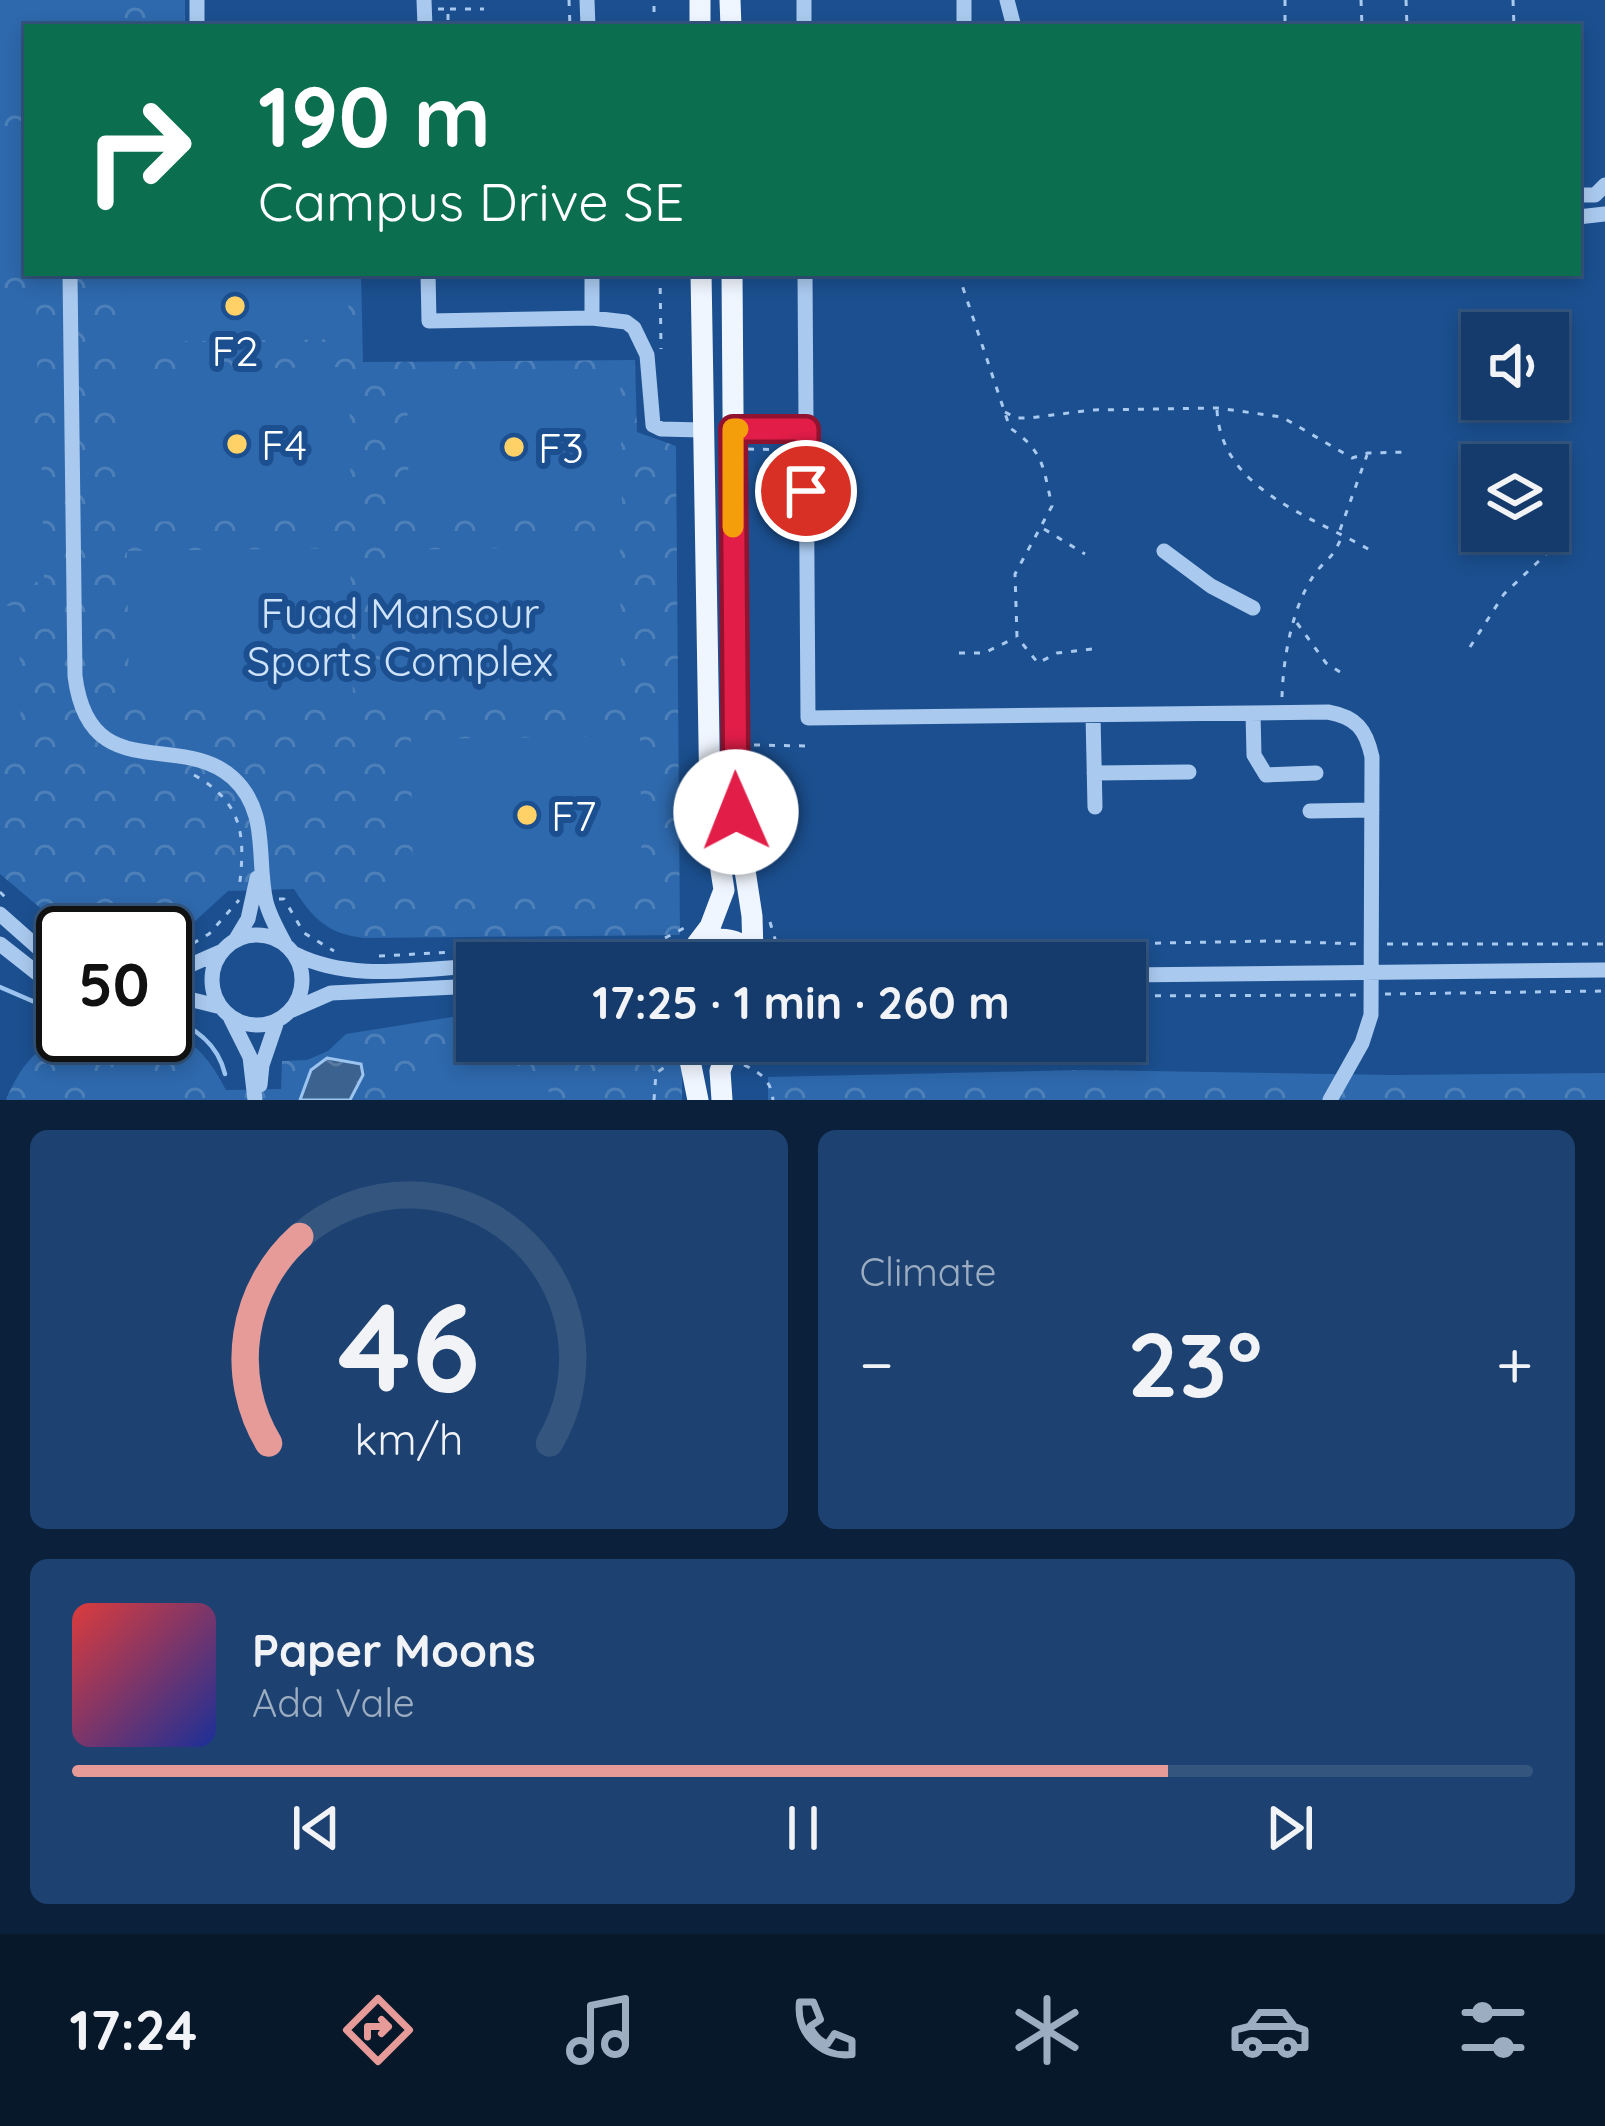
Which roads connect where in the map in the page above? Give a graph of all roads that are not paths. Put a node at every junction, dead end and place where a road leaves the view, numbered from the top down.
1 (70, 276) edge
2 (428, 276) edge
3 (592, 276) edge
4 (701, 276) edge
5 (732, 276) edge
6 (805, 276) edge
7 (592, 318) junction
8 (733, 429) junction
9 (806, 429) junction
10 (702, 430) junction
11 (1164, 551) dead end
12 (1253, 608) dead end
13 (1252, 713) junction
14 (1093, 715) junction
15 (1189, 772) dead end
16 (1094, 773) junction
17 (1316, 773) dead end
18 (1095, 807) dead end
19 (1372, 810) junction
20 (1310, 811) dead end
21 (260, 899) junction
22 (0, 914) edge
23 (697, 942) edge
24 (755, 942) edge
25 (0, 944) edge
26 (36, 946) edge
27 (229, 946) junction
28 (290, 950) junction
29 (456, 963) edge
30 (192, 964) edge
31 (1605, 970) edge
32 (36, 971) edge
33 (1373, 972) junction
34 (1146, 975) edge
35 (456, 987) edge
36 (192, 1001) edge
37 (225, 1011) junction
38 (284, 1016) junction
39 (685, 1062) edge
40 (728, 1062) edge
41 (257, 1100) edge
42 (698, 1100) edge
43 (722, 1100) edge
44 (1330, 1100) edge

1 - 21 street
2 - 7 street
3 - 7 street
4 - 10 main road
5 - 8 main road
6 - 9 street
7 - 10 street
8 - 9 street
8 - 24 main road
9 - 14 street
10 - 23 main road
11 - 12 street
13 - 14 street
13 - 17 street
13 - 19 street
14 - 16 street
15 - 16 street
16 - 18 street
19 - 20 street
19 - 33 street
21 - 27 street
21 - 28 street
22 - 26 street
25 - 32 street
27 - 28 street
27 - 30 street
27 - 37 street
28 - 29 street
28 - 38 street
31 - 33 street
33 - 34 street
33 - 44 street
35 - 38 street
36 - 37 street
37 - 38 street
37 - 41 street
38 - 41 street
39 - 42 main road
40 - 43 main road

